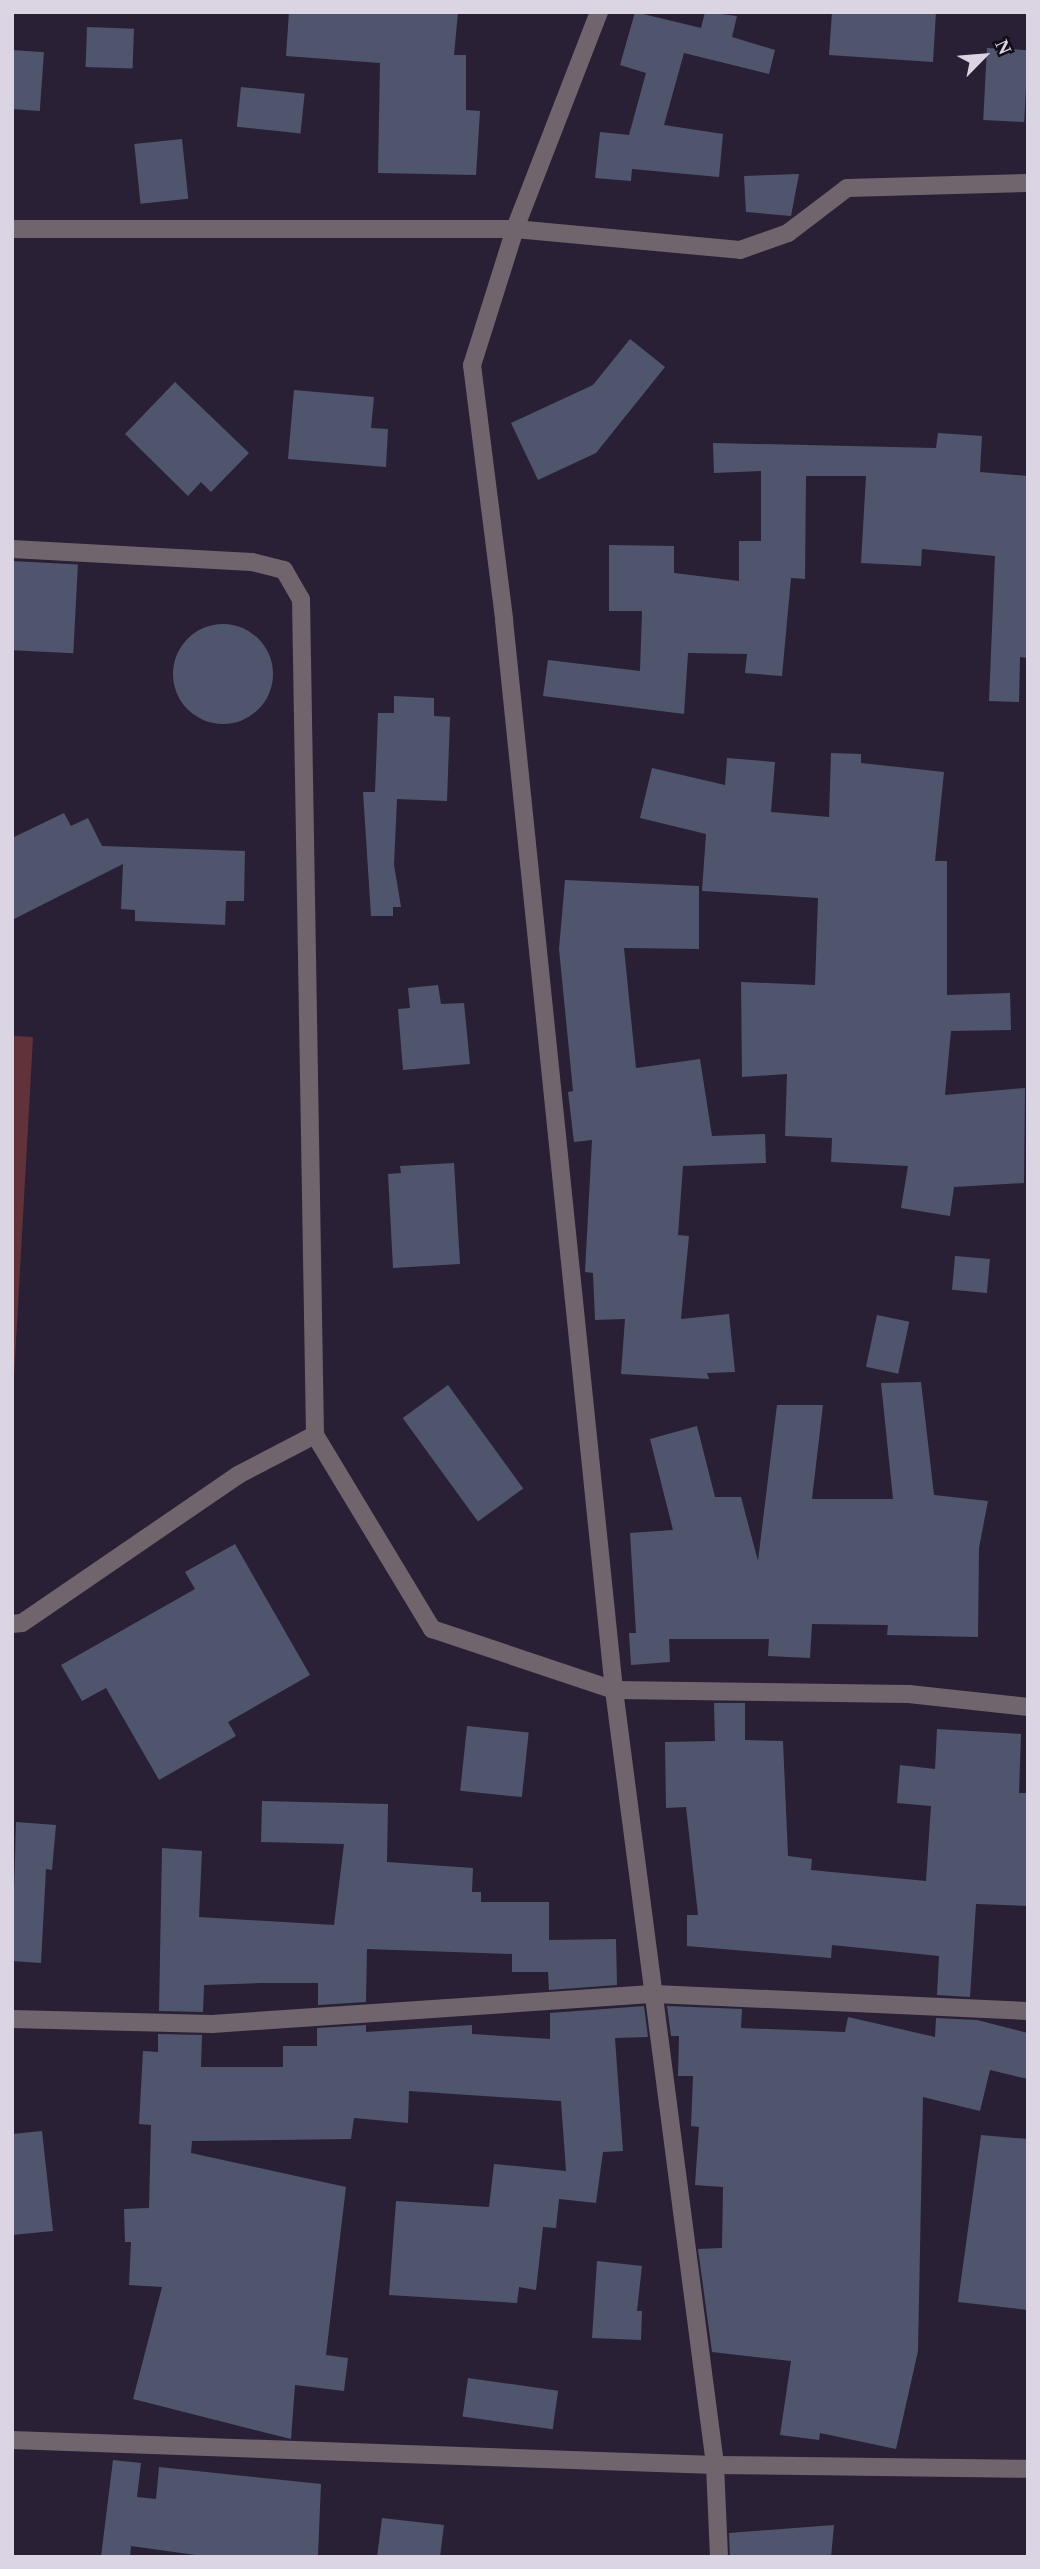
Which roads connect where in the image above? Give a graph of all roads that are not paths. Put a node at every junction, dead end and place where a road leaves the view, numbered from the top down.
1 (599, 12) edge
2 (1028, 183) edge
3 (12, 229) edge
4 (515, 229) junction
5 (12, 549) edge
6 (315, 1435) junction
7 (12, 1623) edge
8 (614, 1690) junction
9 (1028, 1707) edge
10 (655, 1994) junction
11 (1028, 2011) edge
12 (12, 2020) edge
13 (12, 2440) edge
14 (715, 2465) junction
15 (1028, 2469) edge
16 (719, 2557) edge

1 - 4 street
2 - 4 street
3 - 4 street
4 - 8 street
5 - 6 street
6 - 7 street
6 - 8 street
8 - 9 street
8 - 10 street
10 - 11 street
10 - 12 street
10 - 14 street
13 - 14 street
14 - 15 street
14 - 16 street

